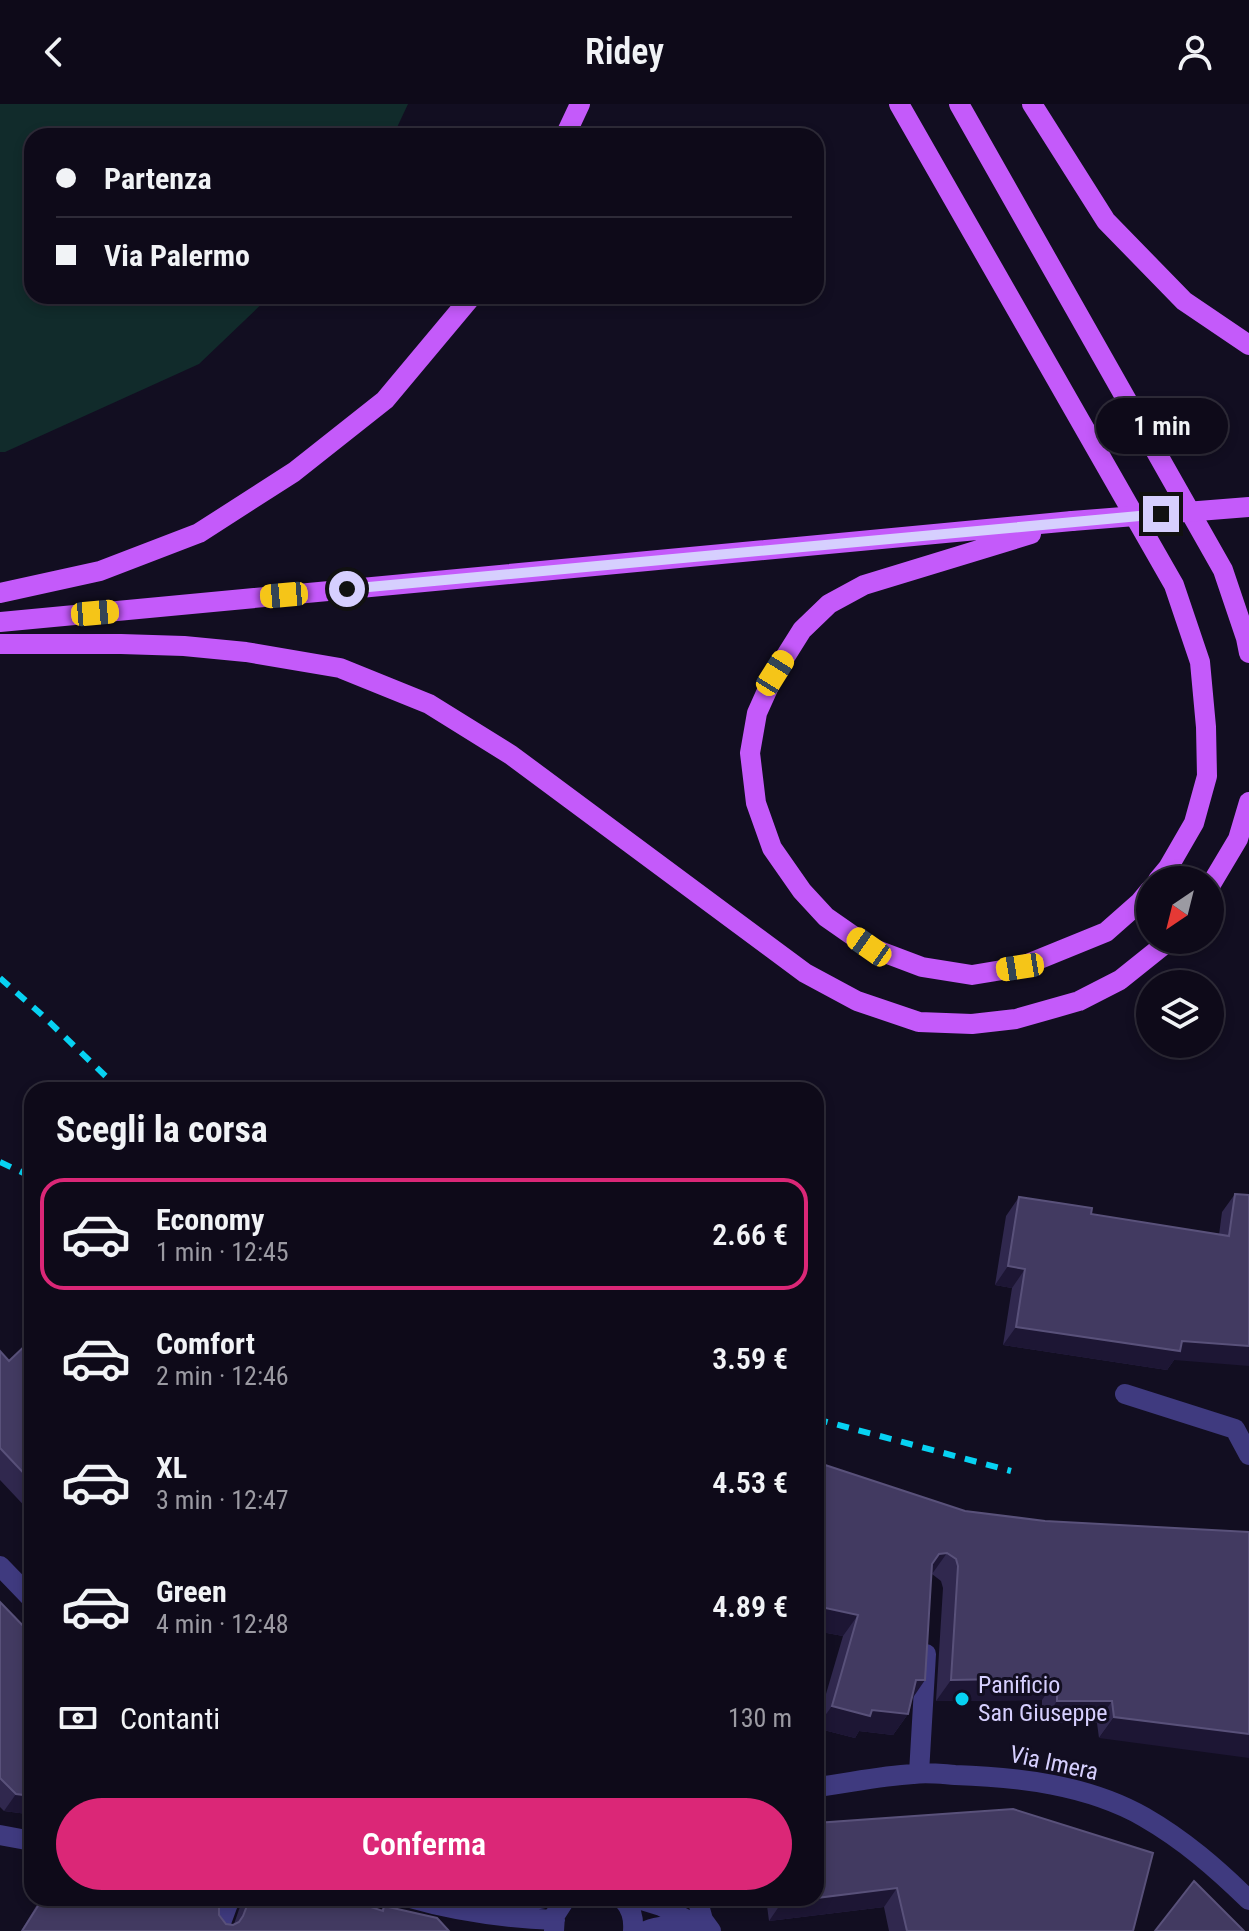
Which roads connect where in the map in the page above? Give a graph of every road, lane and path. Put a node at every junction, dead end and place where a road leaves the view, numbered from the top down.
1 (580, 104) edge
2 (899, 104) edge
3 (959, 104) edge
4 (1032, 104) edge
5 (569, 128) edge
6 (465, 304) edge
7 (1249, 345) edge
8 (1249, 507) edge
9 (1072, 521) junction
10 (0, 593) edge
11 (0, 622) edge
12 (0, 644) edge
13 (1249, 653) edge
14 (1249, 802) edge
15 (1169, 866) edge
16 (1222, 866) edge
17 (1136, 906) edge
18 (1152, 954) edge
19 (1125, 1394) dead end
20 (1249, 1455) edge
21 (0, 1566) edge
22 (24, 1591) edge
23 (927, 1632) edge
24 (919, 1773) junction
25 (824, 1786) edge
26 (0, 1835) edge
27 (24, 1840) edge
28 (1249, 1900) edge
29 (227, 1906) edge
30 (440, 1906) edge
31 (498, 1906) edge
32 (561, 1906) edge
33 (627, 1906) edge
34 (661, 1906) edge
35 (699, 1906) edge
36 (463, 1912) junction
37 (553, 1927) edge
38 (218, 1931) edge
39 (633, 1931) edge
40 (646, 1931) edge
41 (684, 1931) edge
42 (710, 1931) edge

1 - 5 main road
2 - 15 main road
3 - 13 main road
4 - 7 main road
6 - 10 main road
8 - 9 main road, bridge
9 - 11 main road
9 - 17 main road
12 - 18 main road
14 - 16 main road
19 - 20 street
21 - 22 street
23 - 24 street
24 - 25 street, Via Imera
24 - 28 street, Via Imera
26 - 27 street
29 - 38 street
30 - 36 street
31 - 36 street
32 - 37 street
33 - 39 street
34 - 42 street
35 - 42 street
36 - 37 street
40 - 41 street

